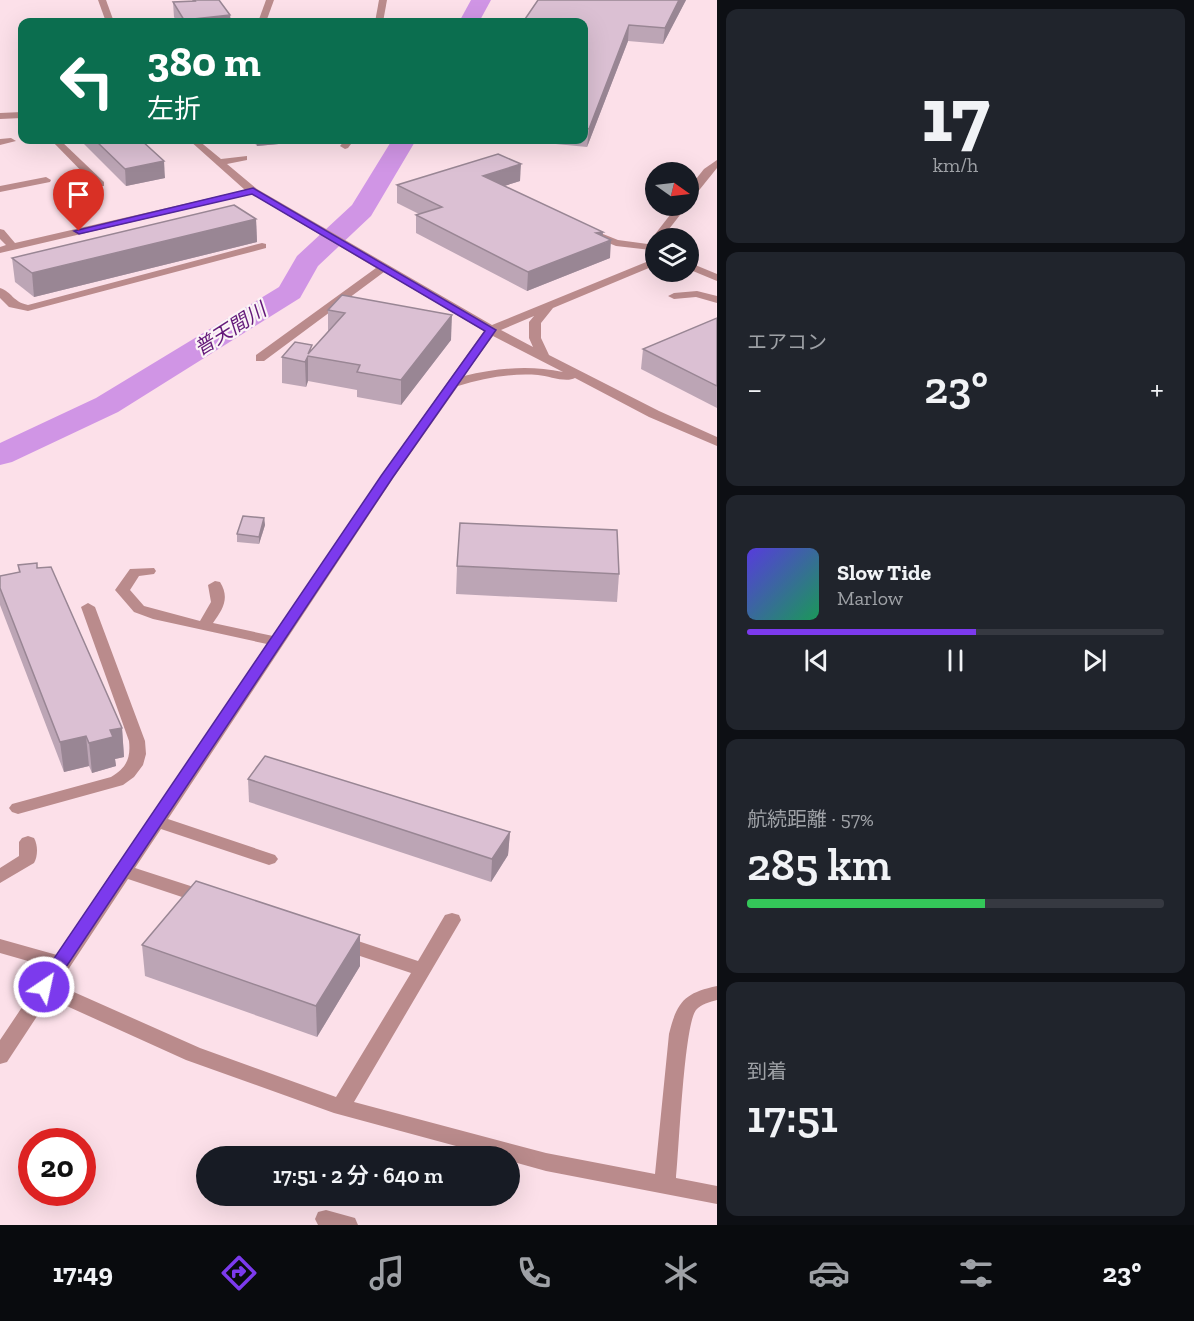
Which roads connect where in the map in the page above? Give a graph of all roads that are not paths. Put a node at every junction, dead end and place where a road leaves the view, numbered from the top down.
1 (102, 0) edge
2 (270, 0) edge
3 (383, 0) edge
4 (109, 18) edge
5 (263, 18) edge
6 (380, 18) edge
7 (18, 115) edge
8 (0, 116) edge
9 (11, 141) dead end
10 (0, 142) edge
11 (59, 144) edge
12 (198, 144) edge
13 (244, 158) dead end
14 (218, 162) junction
15 (717, 164) edge
16 (46, 180) dead end
17 (699, 183) edge
18 (100, 184) dead end
19 (0, 189) edge
20 (253, 190) junction
21 (585, 229) edge
22 (0, 232) edge
23 (645, 244) edge
24 (262, 246) dead end
25 (13, 247) junction
26 (0, 250) edge
27 (645, 266) edge
28 (384, 267) junction
29 (699, 270) edge
30 (717, 278) edge
31 (0, 291) edge
32 (674, 296) dead end
33 (717, 300) edge
34 (555, 303) junction
35 (491, 330) junction
36 (543, 357) junction
37 (260, 358) dead end
38 (452, 384) junction
39 (596, 384) junction
40 (717, 442) edge
41 (149, 572) dead end
42 (215, 585) dead end
43 (88, 607) dead end
44 (203, 627) junction
45 (277, 642) junction
46 (18, 808) dead end
47 (155, 821) junction
48 (28, 842) dead end
49 (269, 859) dead end
50 (122, 870) junction
51 (0, 877) edge
52 (222, 903) edge
53 (452, 920) dead end
54 (322, 937) edge
55 (0, 946) edge
56 (60, 963) junction
57 (423, 970) junction
58 (44, 987) junction
59 (717, 993) edge
60 (0, 1056) edge
61 (341, 1107) junction
62 (665, 1184) junction
63 (717, 1195) edge

1 - 4 lane
2 - 5 lane
3 - 6 lane
7 - 8 lane
9 - 10 lane
11 - 18 lane
12 - 14 lane
13 - 14 lane
14 - 20 lane
15 - 17 lane
16 - 19 lane
20 - 25 lane
20 - 28 lane
21 - 23 lane
22 - 25 lane
24 - 31 lane
25 - 26 lane
27 - 34 lane
28 - 35 lane
28 - 37 lane
29 - 30 lane
32 - 33 lane
34 - 35 lane
34 - 36 lane
35 - 36 lane
35 - 38 lane
36 - 39 lane
38 - 39 lane
38 - 45 lane
39 - 40 lane
41 - 44 lane
42 - 44 lane
43 - 46 lane
44 - 45 lane
45 - 47 lane
47 - 49 lane
47 - 50 lane
48 - 51 lane
50 - 52 lane
50 - 56 lane
53 - 57 lane
54 - 57 lane
55 - 56 lane
56 - 58 lane
57 - 61 lane
58 - 60 lane
58 - 61 lane
59 - 62 lane
61 - 62 lane
62 - 63 lane

